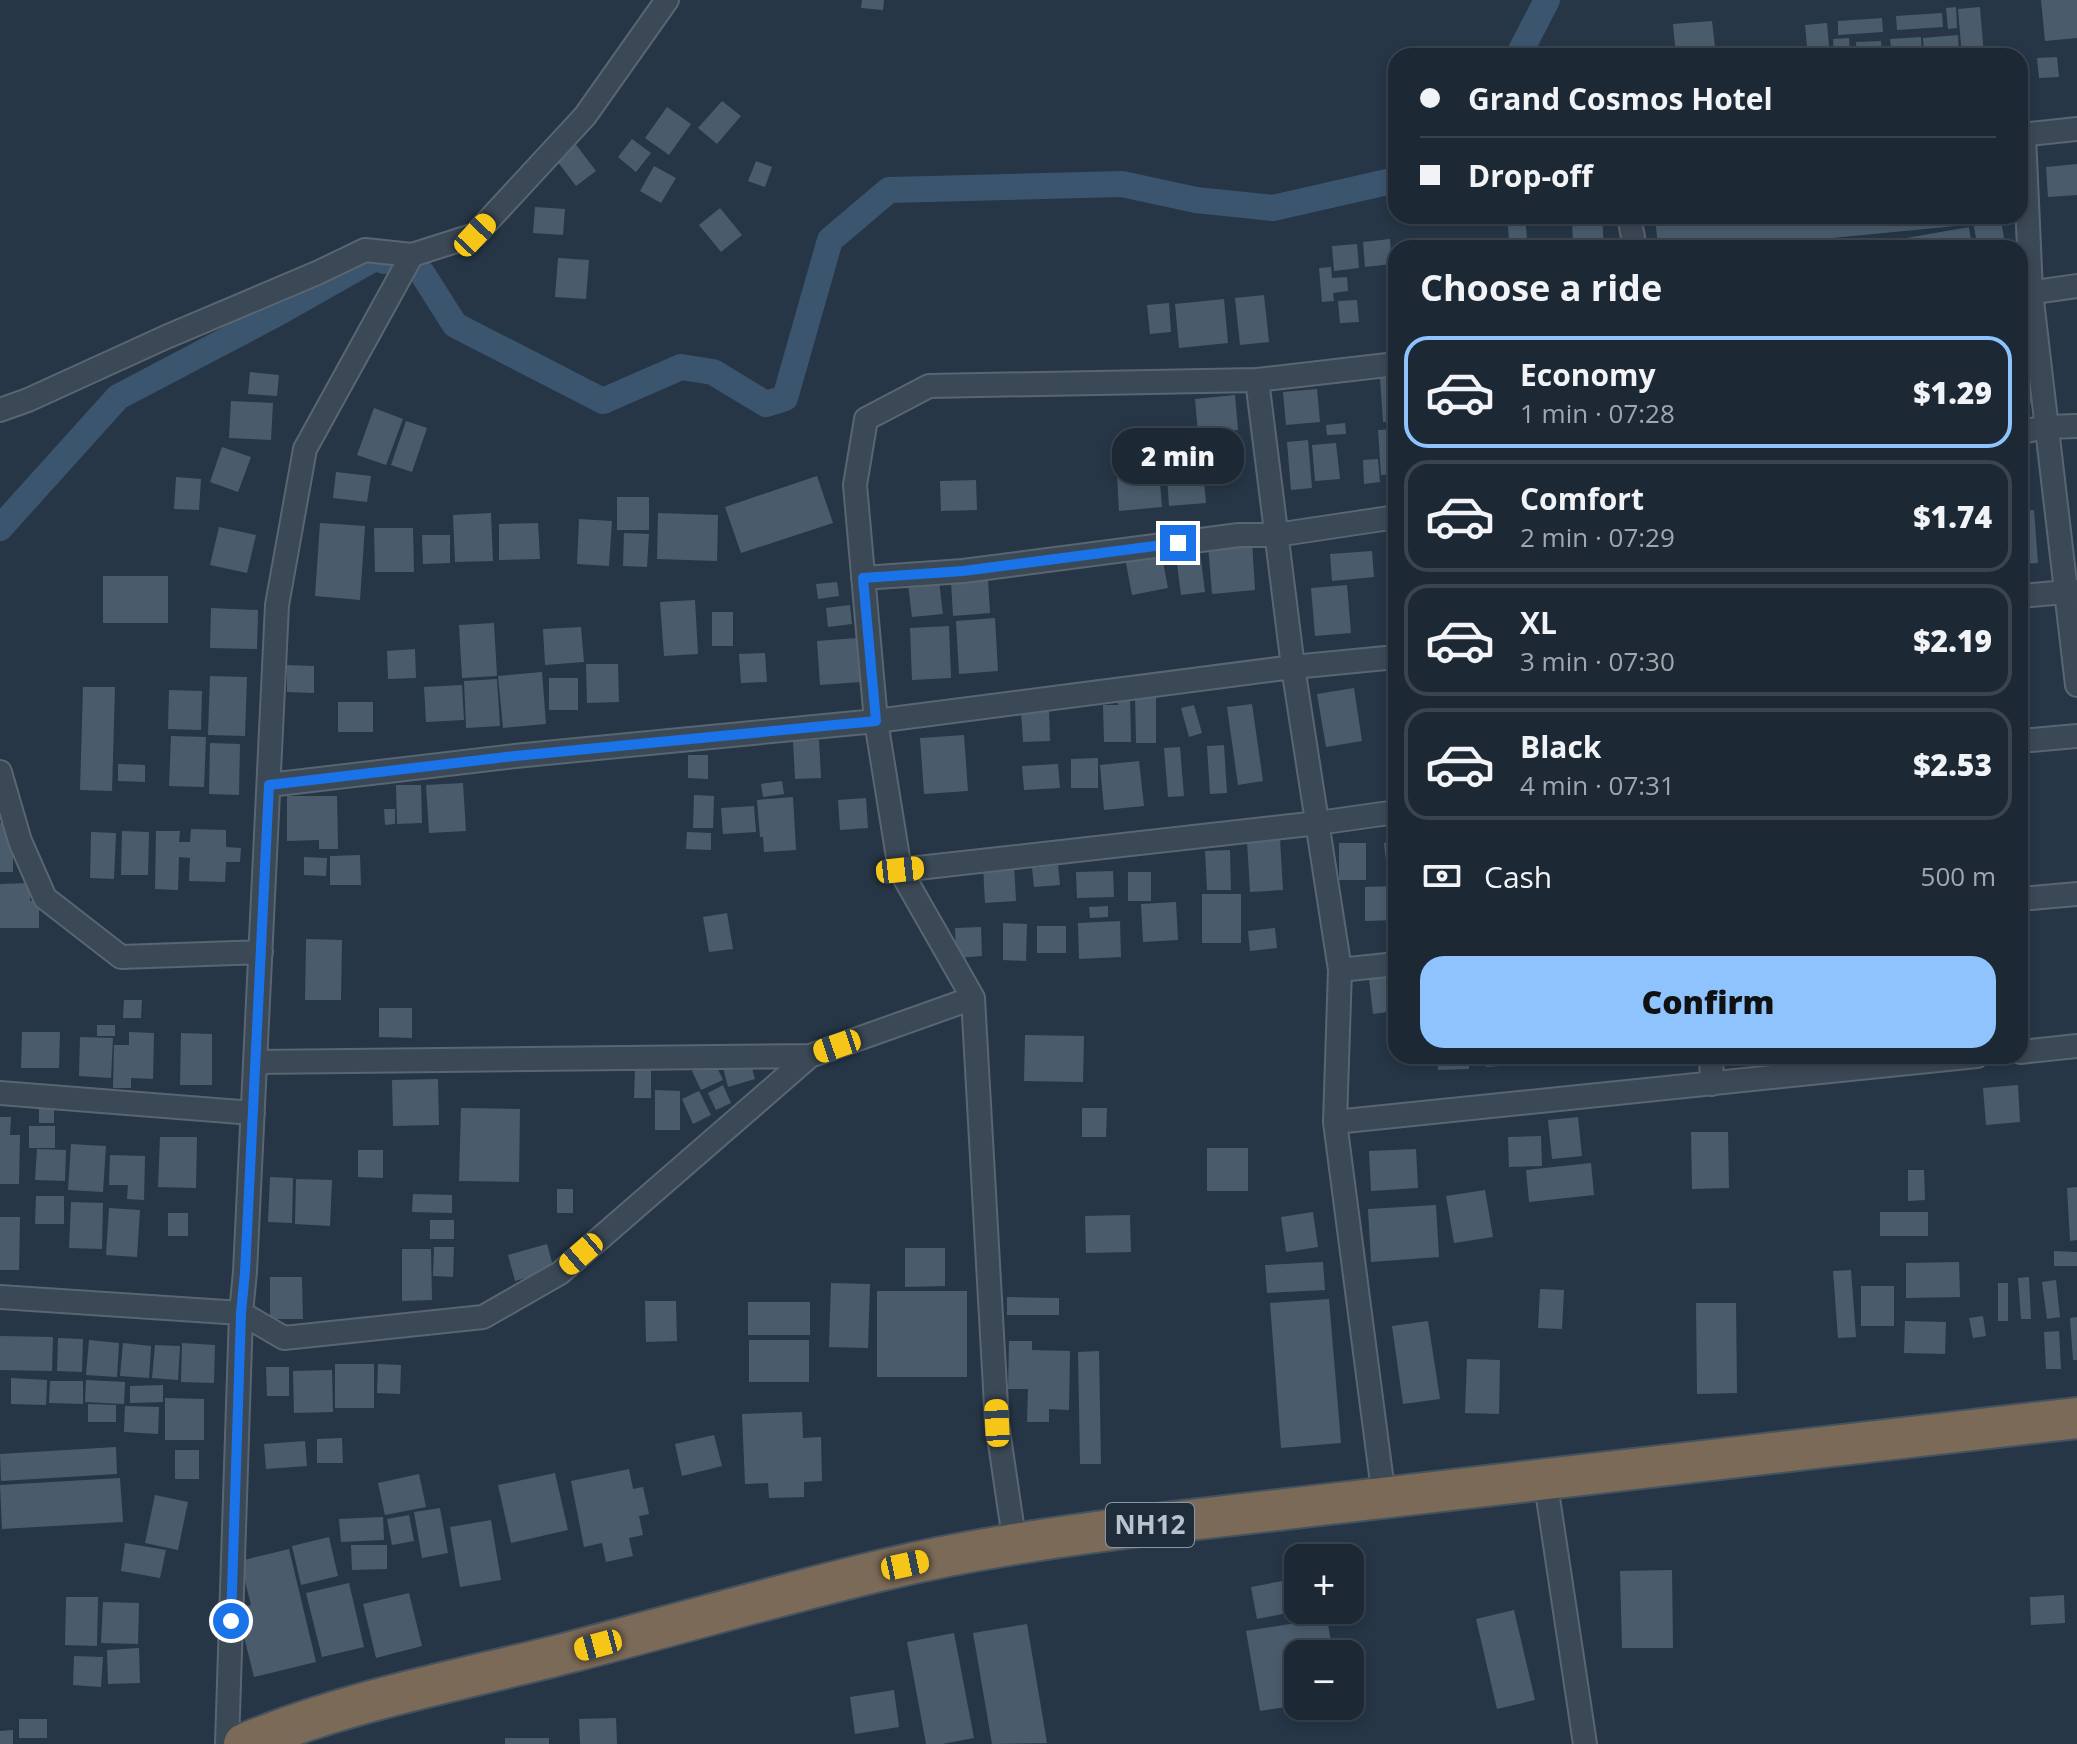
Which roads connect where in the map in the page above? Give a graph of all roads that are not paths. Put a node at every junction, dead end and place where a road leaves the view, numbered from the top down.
1 (667, 0) edge
2 (2077, 129) edge
3 (2028, 134) edge
4 (412, 255) junction
5 (2077, 286) edge
6 (2028, 293) edge
7 (2028, 306) edge
8 (1388, 365) edge
9 (1257, 380) junction
10 (0, 410) edge
11 (2077, 426) edge
12 (2047, 427) junction
13 (2028, 431) edge
14 (1388, 518) edge
15 (1276, 535) junction
16 (863, 578) junction
17 (2071, 591) edge
18 (2028, 595) edge
19 (1388, 658) edge
20 (1293, 667) junction
21 (2077, 685) edge
22 (876, 721) junction
23 (2077, 736) edge
24 (2028, 740) edge
25 (0, 772) edge
26 (269, 785) junction
27 (1388, 813) edge
28 (1318, 823) junction
29 (900, 870) junction
30 (2077, 894) edge
31 (2028, 898) edge
32 (261, 952) junction
33 (1388, 965) edge
34 (1340, 970) junction
35 (973, 998) junction
36 (2077, 1046) edge
37 (2028, 1051) edge
38 (810, 1056) junction
39 (255, 1062) junction
40 (1711, 1064) edge
41 (1901, 1064) edge
42 (1712, 1084) junction
43 (0, 1093) edge
44 (253, 1113) junction
45 (1335, 1122) junction
46 (0, 1297) edge
47 (241, 1313) junction
48 (2077, 1418) edge
49 (1545, 1478) junction
50 (1384, 1498) junction
51 (1015, 1545) junction
52 (227, 1744) edge
53 (244, 1744) edge
54 (1585, 1744) edge

1 - 4 street
2 - 3 street
4 - 10 street
4 - 26 street
5 - 6 street
7 - 12 street
8 - 9 street
9 - 15 street
9 - 16 street
11 - 12 street
12 - 13 street
12 - 17 street
14 - 15 street
15 - 16 street
15 - 20 street
16 - 22 street
17 - 18 street
17 - 21 street
19 - 20 street
20 - 22 street
20 - 28 street
22 - 26 street
22 - 29 street
23 - 24 street
25 - 32 street
26 - 32 street
27 - 28 street
28 - 29 street
28 - 34 street
29 - 35 street
30 - 31 street
32 - 39 street
33 - 34 street
34 - 45 street
35 - 38 street
35 - 51 street
36 - 37 street
38 - 39 street
38 - 47 street
39 - 44 street
40 - 42 street
41 - 42 street
42 - 45 street
43 - 44 street
44 - 47 street
45 - 50 street
46 - 47 street
47 - 52 street
48 - 49 highway, NH12
49 - 50 highway, NH12
49 - 54 street
50 - 51 highway, NH12
51 - 53 highway, NH12

